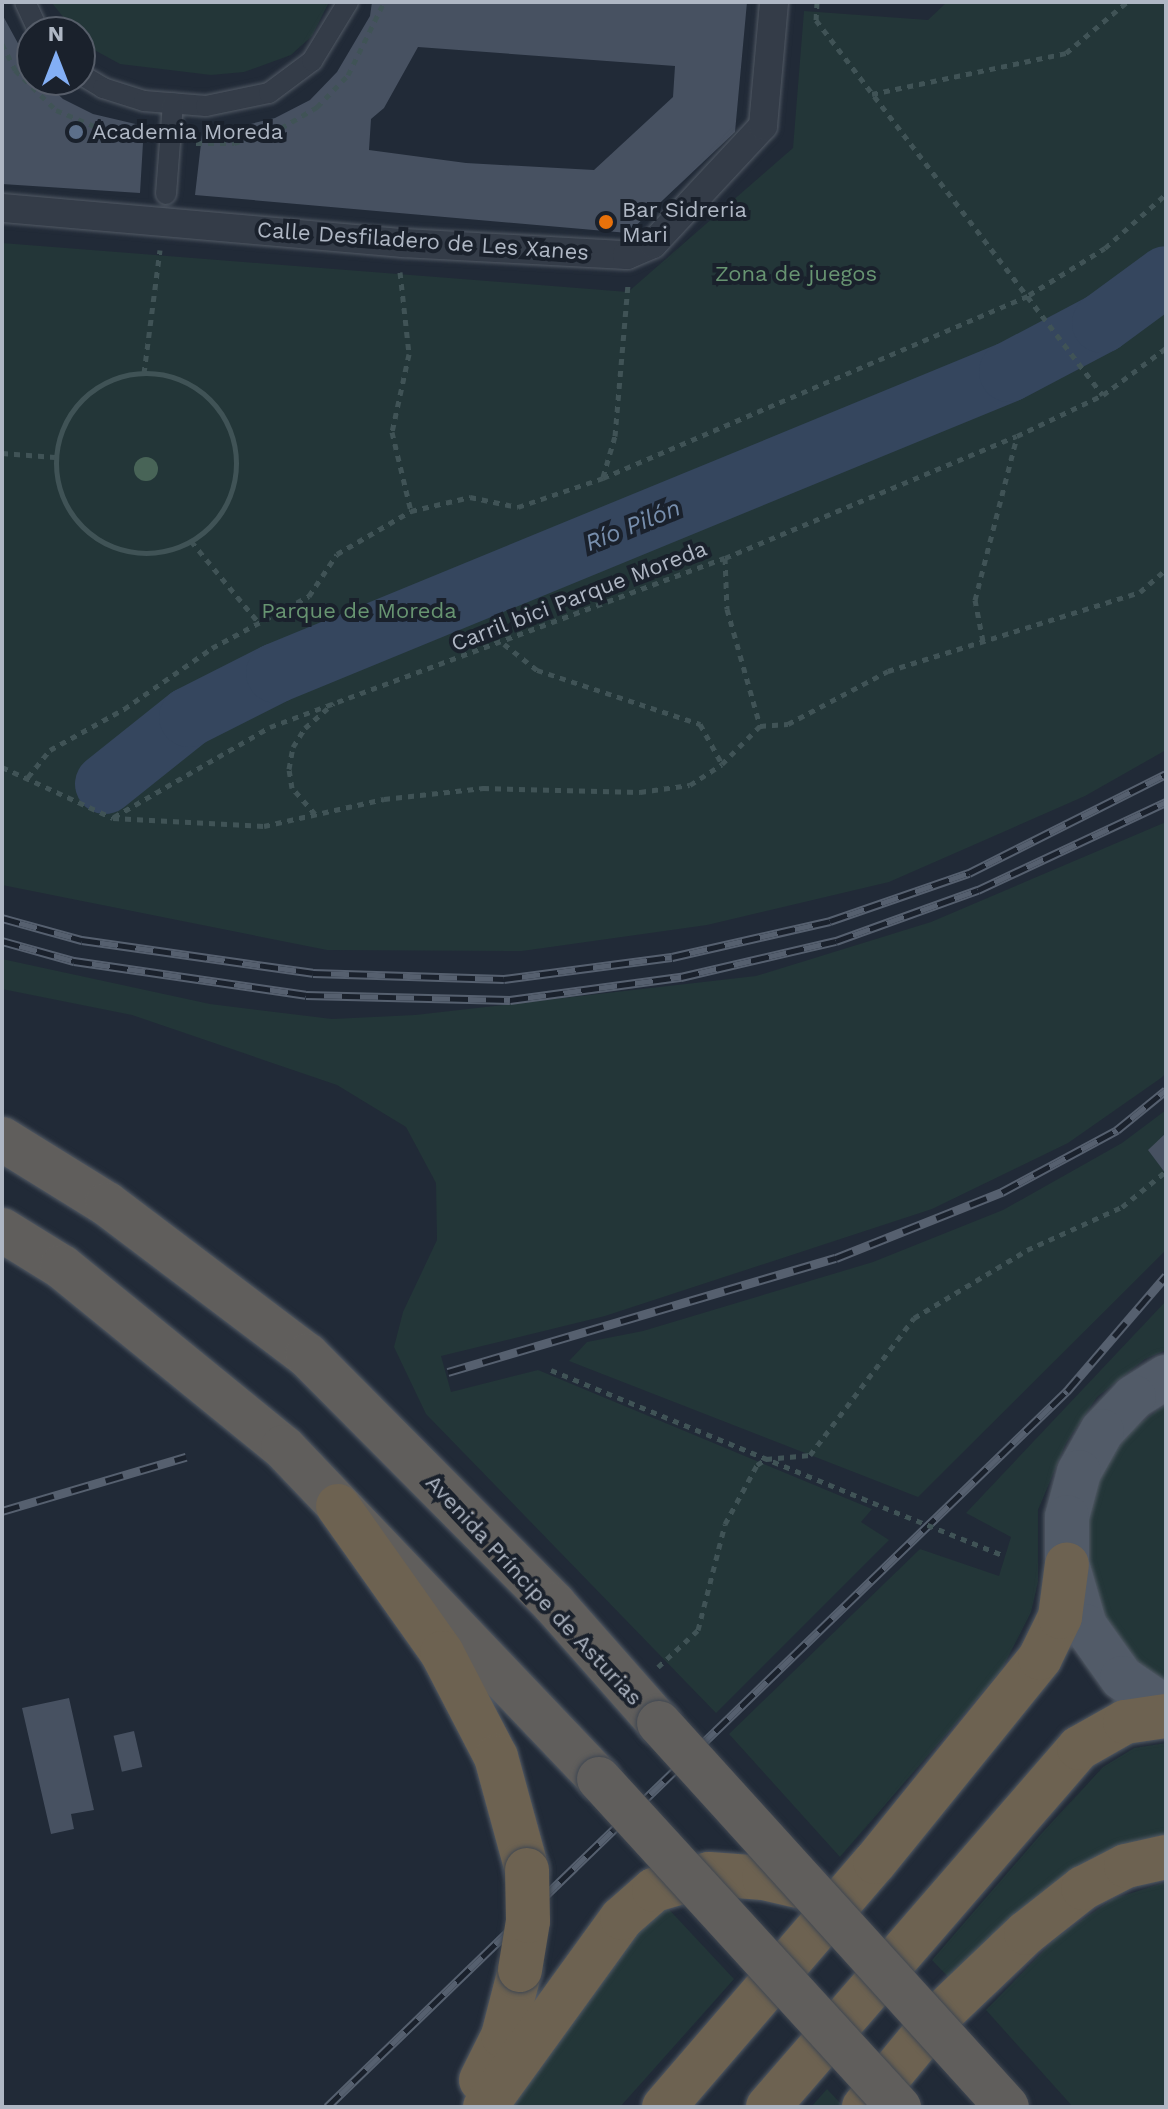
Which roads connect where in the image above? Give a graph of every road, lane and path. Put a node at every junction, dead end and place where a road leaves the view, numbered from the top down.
1 (348, 2) edge
2 (774, 2) edge
3 (817, 2) edge
4 (1127, 2) edge
5 (2, 44) edge
6 (96, 84) edge
7 (872, 94) junction
8 (173, 103) junction
9 (143, 138) dead end
10 (1166, 194) edge
11 (2, 208) edge
12 (165, 208) junction
13 (627, 255) junction
14 (401, 264) dead end
15 (1029, 295) junction
16 (1166, 348) edge
17 (144, 373) junction
18 (1103, 395) junction
19 (1017, 436) junction
20 (2, 453) edge
21 (55, 457) junction
22 (603, 478) junction
23 (411, 511) junction
24 (191, 541) junction
25 (725, 558) junction
26 (1166, 569) edge
27 (259, 623) junction
28 (983, 641) junction
29 (503, 644) junction
30 (338, 700) junction
31 (760, 726) junction
32 (722, 764) junction
33 (2, 767) edge
34 (28, 777) junction
35 (316, 815) junction
36 (113, 818) junction
37 (2, 1139) edge
38 (1165, 1172) edge
39 (2, 1230) edge
40 (551, 1370) dead end
41 (1166, 1377) edge
42 (766, 1459) junction
43 (338, 1506) junction
44 (1005, 1556) dead end
45 (1067, 1564) junction
46 (628, 1688) junction
47 (1166, 1708) edge
48 (1166, 1716) edge
49 (1166, 1857) edge
50 (672, 1884) junction
51 (807, 1888) junction
52 (469, 2107) edge
53 (485, 2107) edge
54 (664, 2107) edge
55 (768, 2107) edge
56 (864, 2107) edge
57 (899, 2107) edge
58 (1007, 2107) edge

1 - 8 street
2 - 13 street
3 - 7 path
4 - 7 path
5 - 9 path
6 - 8 street
7 - 15 path
8 - 12 street
10 - 15 path
11 - 12 street, Calle Desfiladero de Les Xanes
12 - 13 street, Calle Desfiladero de Les Xanes
12 - 17 path
13 - 22 path
14 - 23 path
15 - 18 path
15 - 22 path
16 - 18 path, Carril bici Parque Moreda
17 - 21 path
17 - 24 path
18 - 19 path, Carril bici Parque Moreda
19 - 25 path, Carril bici Parque Moreda
19 - 28 path
20 - 21 path
21 - 24 path
22 - 23 path
23 - 27 path
24 - 27 path
25 - 29 path, Carril bici Parque Moreda
25 - 31 path
26 - 28 path
27 - 34 path
28 - 31 path
29 - 30 path, Carril bici Parque Moreda
29 - 32 path
30 - 35 path
30 - 36 path, Carril bici Parque Moreda
31 - 32 path
32 - 35 path
33 - 34 path
34 - 36 path
35 - 36 path
37 - 46 highway, Avenida Príncipe de Asturias
38 - 42 path
39 - 43 highway
40 - 42 path
41 - 45 main road
42 - 44 path, bridge
42 - 46 path
43 - 50 highway, bridge
43 - 52 highway, bridge
45 - 47 main road
45 - 54 highway
46 - 51 highway, Avenida Príncipe de Asturias, bridge
48 - 55 highway
49 - 56 highway
50 - 51 highway
50 - 53 highway
50 - 57 highway, bridge
51 - 58 highway, Avenida Príncipe de Asturias, bridge

